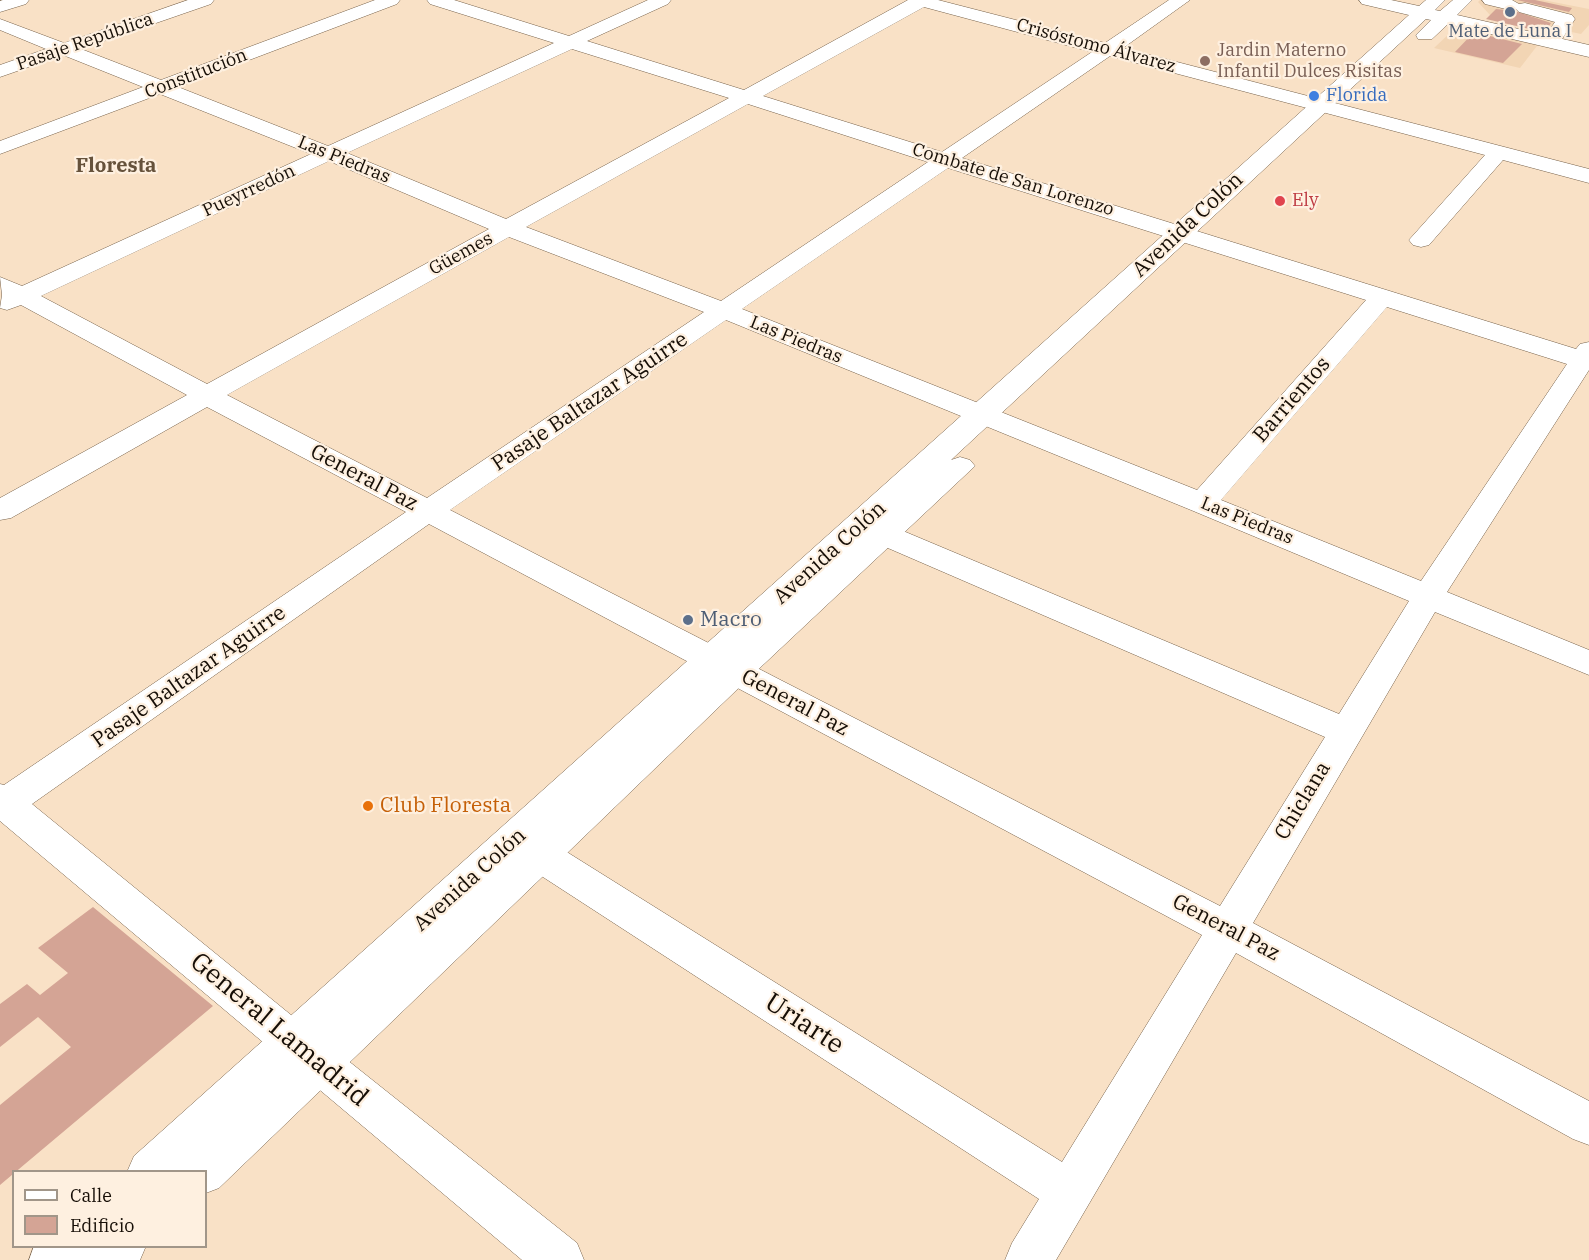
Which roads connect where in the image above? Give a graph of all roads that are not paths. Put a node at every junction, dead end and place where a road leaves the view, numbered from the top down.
1 (20, 0) edge
2 (205, 0) edge
3 (391, 0) edge
4 (436, 0) edge
5 (662, 0) edge
6 (921, 0) edge
7 (1181, 0) edge
8 (1399, 0) edge
9 (1468, 0) edge
10 (1491, 0) edge
11 (1373, 1) edge
12 (1429, 6) edge
13 (0, 7) edge
14 (1453, 10) edge
15 (0, 24) edge
16 (1499, 27) junction
17 (1399, 32) junction
18 (1426, 33) junction
19 (1555, 35) junction
20 (570, 42) junction
21 (1589, 43) edge
22 (1108, 49) junction
23 (62, 50) junction
24 (1589, 51) edge
25 (0, 71) edge
26 (1377, 80) dead end
27 (163, 87) junction
28 (1360, 95) dead end
29 (745, 98) junction
30 (1319, 104) junction
31 (1344, 111) junction
32 (0, 148) edge
33 (1499, 152) junction
34 (330, 154) junction
35 (947, 159) junction
36 (1589, 176) edge
37 (507, 228) junction
38 (1192, 236) junction
39 (1421, 240) dead end
40 (7, 295) edge
41 (1382, 297) junction
42 (725, 311) junction
43 (1587, 358) edge
44 (208, 396) junction
45 (993, 421) junction
46 (1203, 503) junction
47 (0, 511) edge
48 (428, 511) junction
49 (885, 535) junction
50 (1428, 596) junction
51 (1589, 663) edge
52 (724, 666) junction
53 (1346, 731) junction
54 (2, 803) edge
55 (540, 855) junction
56 (1226, 928) junction
57 (305, 1053) junction
58 (1589, 1124) edge
59 (153, 1170) edge
60 (205, 1170) edge
61 (1069, 1192) junction
62 (66, 1248) edge
63 (120, 1248) edge
64 (53, 1260) edge
65 (108, 1260) edge
66 (560, 1260) edge
67 (1029, 1260) edge

1 - 13 street
2 - 23 street, Pasaje República
3 - 27 street, Constitución
4 - 20 street, Combate de San Lorenzo
5 - 20 street, Pueyrredón
6 - 22 street, Crisóstomo Álvarez
6 - 29 street, Güemes
7 - 22 street, Pasaje Baltazar Aguirre
8 - 12 street
9 - 16 street
10 - 19 street
11 - 12 street
11 - 17 street
12 - 14 street
12 - 17 street, Avenida Colón
14 - 16 street
14 - 18 street
15 - 23 street, Las Piedras
16 - 18 street
16 - 19 street
16 - 24 street
17 - 30 street, Avenida Colón
18 - 26 street
19 - 21 street
20 - 29 street, Combate de San Lorenzo
20 - 34 street, Pueyrredón
22 - 30 street, Crisóstomo Álvarez
22 - 35 street, Pasaje Baltazar Aguirre
23 - 25 street, Pasaje República
23 - 27 street, Las Piedras
27 - 32 street, Constitución
27 - 34 street, Las Piedras
28 - 31 street, Avenida Colón
29 - 35 street, Combate de San Lorenzo
29 - 37 street, Güemes
30 - 31 street, Crisóstomo Álvarez
30 - 38 street, Avenida Colón
31 - 33 street, Crisóstomo Álvarez
31 - 38 street, Avenida Colón
33 - 36 street, Crisóstomo Álvarez
33 - 39 street
34 - 37 street, Las Piedras
34 - 40 street, Pueyrredón
35 - 38 street, Combate de San Lorenzo
35 - 42 street, Pasaje Baltazar Aguirre
37 - 42 street, Las Piedras
37 - 44 street, Güemes
38 - 41 street, Combate de San Lorenzo
38 - 45 street, Avenida Colón
40 - 44 street, General Paz
41 - 43 street, Combate de San Lorenzo
41 - 46 street, Barrientos
42 - 45 street, Las Piedras
42 - 48 street, Pasaje Baltazar Aguirre
43 - 50 street, Chiclana
44 - 47 street, Güemes
44 - 48 street, General Paz
45 - 46 street, Las Piedras
45 - 49 street, Avenida Colón
45 - 52 street, Avenida Colón
46 - 50 street, Las Piedras
48 - 52 street, General Paz
48 - 54 street, Pasaje Baltazar Aguirre
49 - 52 street, Avenida Colón
49 - 53 street
50 - 51 street, Las Piedras
50 - 53 street, Chiclana
52 - 55 street, Avenida Colón
52 - 56 street, General Paz
52 - 57 street, Avenida Colón
53 - 56 street, Chiclana
54 - 57 street, General Lamadrid
55 - 57 street, Avenida Colón
55 - 61 street, Uriarte
56 - 58 street, General Paz
56 - 61 street, Chiclana
57 - 59 street, Avenida Colón
57 - 60 street, Avenida Colón
57 - 66 street, General Lamadrid
61 - 67 street, Chiclana
62 - 64 street
63 - 65 street

